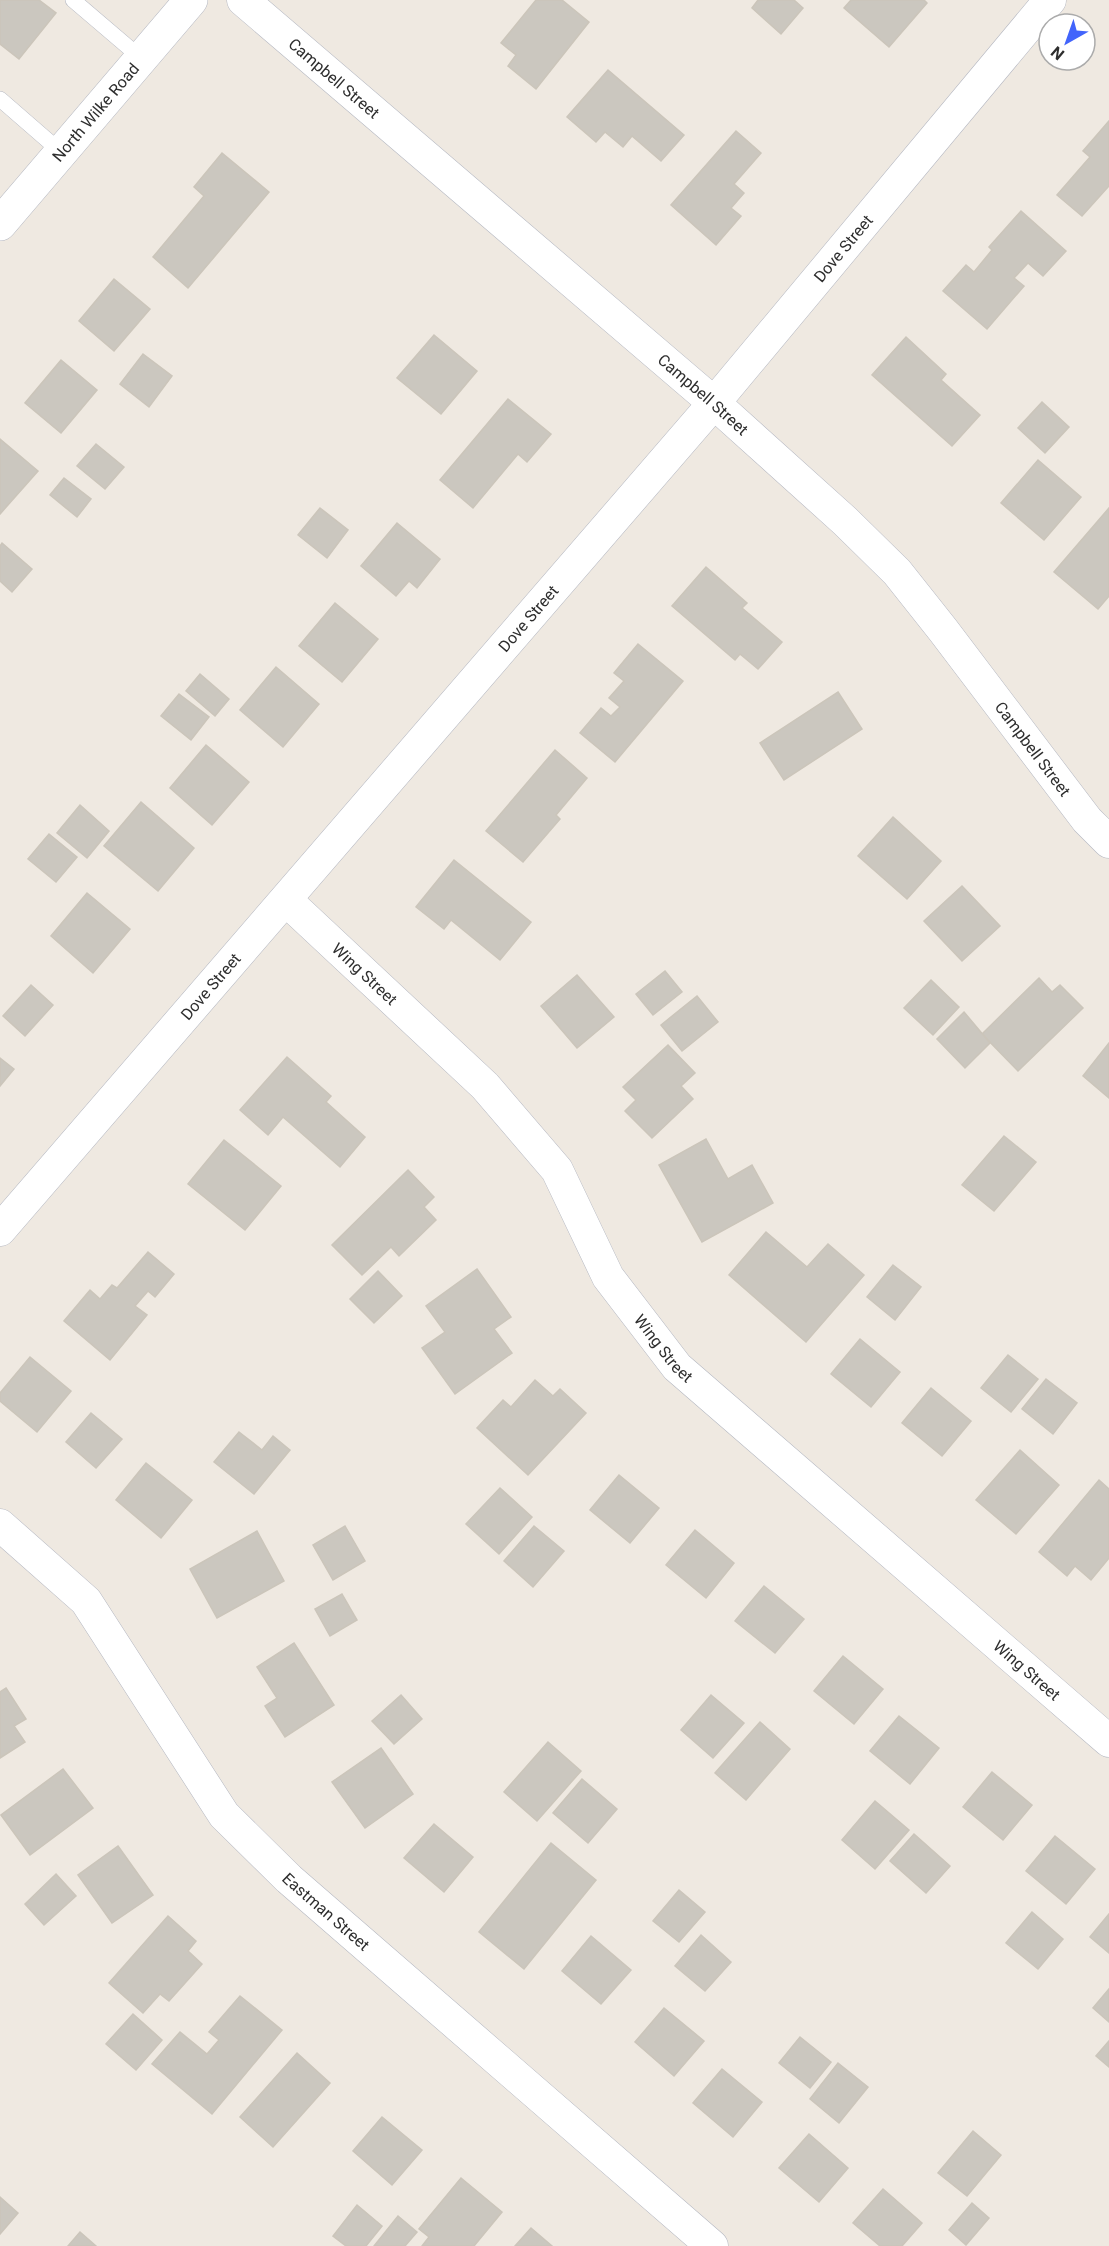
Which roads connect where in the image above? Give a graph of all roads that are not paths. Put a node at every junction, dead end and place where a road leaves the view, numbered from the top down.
1 (73, 0) edge
2 (191, 0) edge
3 (243, 0) edge
4 (1050, 0) edge
5 (141, 58) junction
6 (0, 99) edge
7 (61, 152) junction
8 (0, 224) edge
9 (714, 403) junction
10 (1109, 842) edge
11 (286, 900) junction
12 (0, 1230) edge
13 (0, 1525) edge
14 (1109, 1741) edge
15 (712, 2246) edge

1 - 5 lane
2 - 5 main road, North Wilke Road
3 - 9 street, Campbell Street
4 - 9 street, Dove Street
5 - 7 main road, North Wilke Road
6 - 7 lane
7 - 8 main road, North Wilke Road
9 - 10 street, Campbell Street
9 - 11 street, Dove Street
11 - 12 street, Dove Street
11 - 14 street, Wing Street
13 - 15 street, Eastman Street

